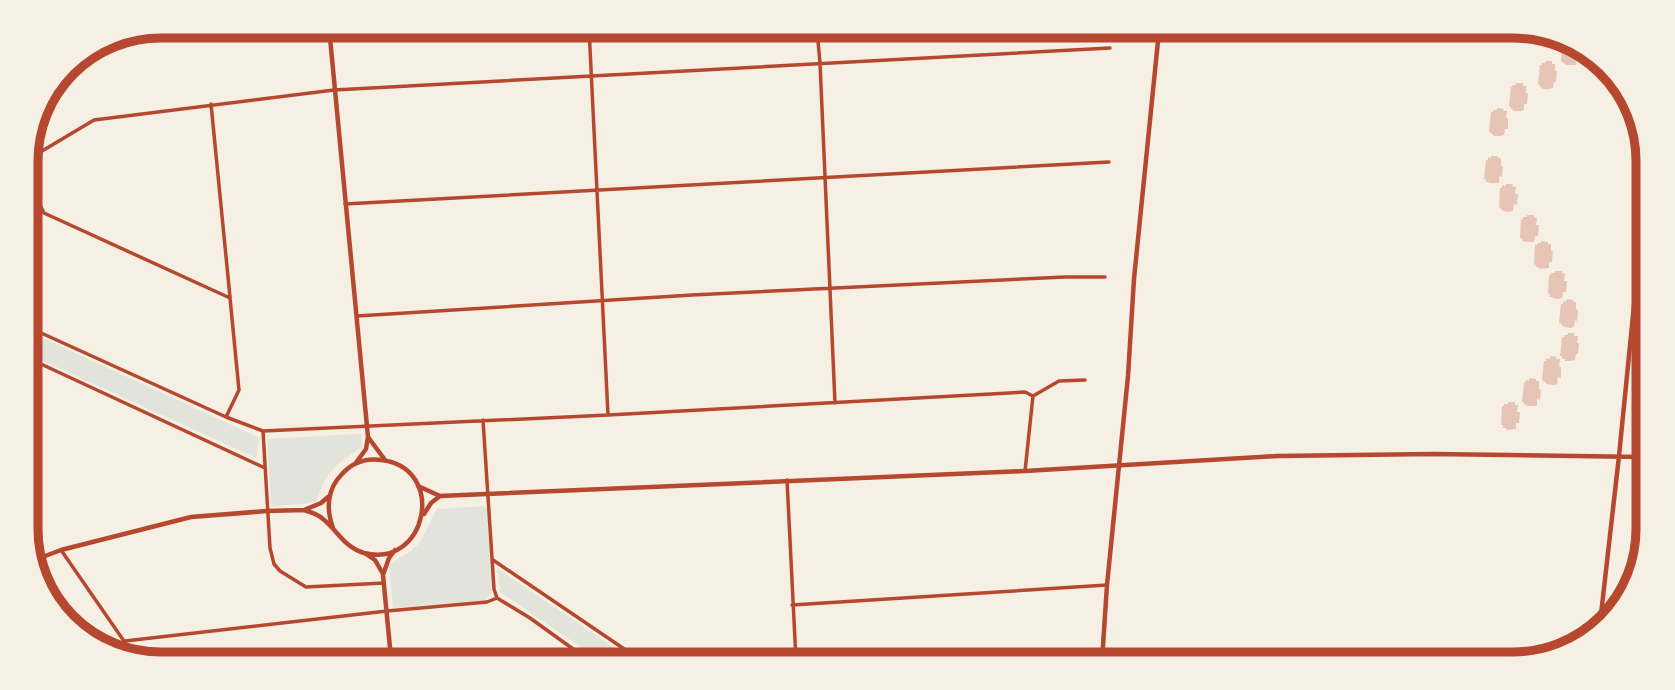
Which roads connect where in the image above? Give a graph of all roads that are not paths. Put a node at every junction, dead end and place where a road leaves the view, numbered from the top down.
1 (330, 38) edge
2 (589, 38) edge
3 (818, 38) edge
4 (1158, 38) edge
5 (1111, 48) dead end
6 (820, 64) junction
7 (591, 76) junction
8 (334, 90) junction
9 (211, 104) junction
10 (39, 153) edge
11 (1109, 162) dead end
12 (825, 178) junction
13 (597, 190) junction
14 (39, 203) edge
15 (345, 204) junction
16 (1105, 277) dead end
17 (1636, 285) edge
18 (830, 289) junction
19 (230, 298) junction
20 (603, 300) junction
21 (357, 316) junction
22 (39, 332) edge
23 (38, 363) edge
24 (1085, 380) dead end
25 (1033, 396) junction
26 (835, 403) junction
27 (608, 415) junction
28 (226, 417) junction
29 (483, 420) junction
30 (366, 425) junction
31 (262, 431) junction
32 (368, 437) junction
33 (1619, 456) junction
34 (1636, 457) edge
35 (386, 461) junction
36 (355, 464) junction
37 (1118, 466) junction
38 (265, 468) junction
39 (1025, 471) junction
40 (787, 480) junction
41 (418, 486) junction
42 (488, 494) junction
43 (329, 496) junction
44 (440, 496) junction
45 (304, 510) junction
46 (267, 511) junction
47 (422, 517) junction
48 (333, 528) junction
49 (396, 549) junction
50 (61, 550) junction
51 (365, 553) junction
52 (42, 557) edge
53 (493, 560) junction
54 (383, 575) junction
55 (384, 583) junction
56 (1107, 585) junction
57 (497, 598) junction
58 (792, 605) junction
59 (387, 611) junction
60 (1601, 615) edge
61 (125, 641) junction
62 (128, 646) edge
63 (1103, 651) edge
64 (390, 652) edge
65 (577, 652) edge
66 (628, 652) edge
67 (795, 652) edge

1 - 8 street
2 - 7 street
3 - 6 street
4 - 37 street
5 - 6 street
6 - 7 street
6 - 12 street
7 - 8 street
7 - 13 street
8 - 9 street
8 - 15 street
9 - 10 street
9 - 19 street
11 - 12 street
12 - 13 street
12 - 18 street
13 - 15 street
13 - 20 street
14 - 19 street
15 - 21 street
16 - 18 street
17 - 33 street
18 - 20 street
18 - 26 street
19 - 28 street
20 - 21 street
20 - 27 street
21 - 30 street
22 - 28 street
23 - 38 street
24 - 25 street
25 - 26 street
25 - 39 street
26 - 27 street
27 - 29 street
28 - 31 street
29 - 30 street
29 - 42 street
30 - 31 street
30 - 32 street
31 - 38 street
32 - 35 street
32 - 36 street
33 - 34 street
33 - 37 street
33 - 60 street
35 - 36 street
35 - 41 street
36 - 43 street
37 - 39 street
37 - 56 street
38 - 46 street
39 - 40 street
40 - 42 street
40 - 58 street
41 - 44 street
41 - 47 street
42 - 44 street
42 - 53 street
43 - 45 street
43 - 48 street
44 - 47 street
45 - 46 street
45 - 48 street
46 - 50 street
46 - 55 street
47 - 49 street
48 - 51 street
49 - 51 street
49 - 54 street
50 - 52 street
50 - 61 street
51 - 54 street
53 - 57 street
53 - 66 street
54 - 55 street
55 - 59 street
56 - 58 street
56 - 63 street
57 - 59 street
57 - 65 street
58 - 67 street
59 - 61 street
59 - 64 street
61 - 62 street

